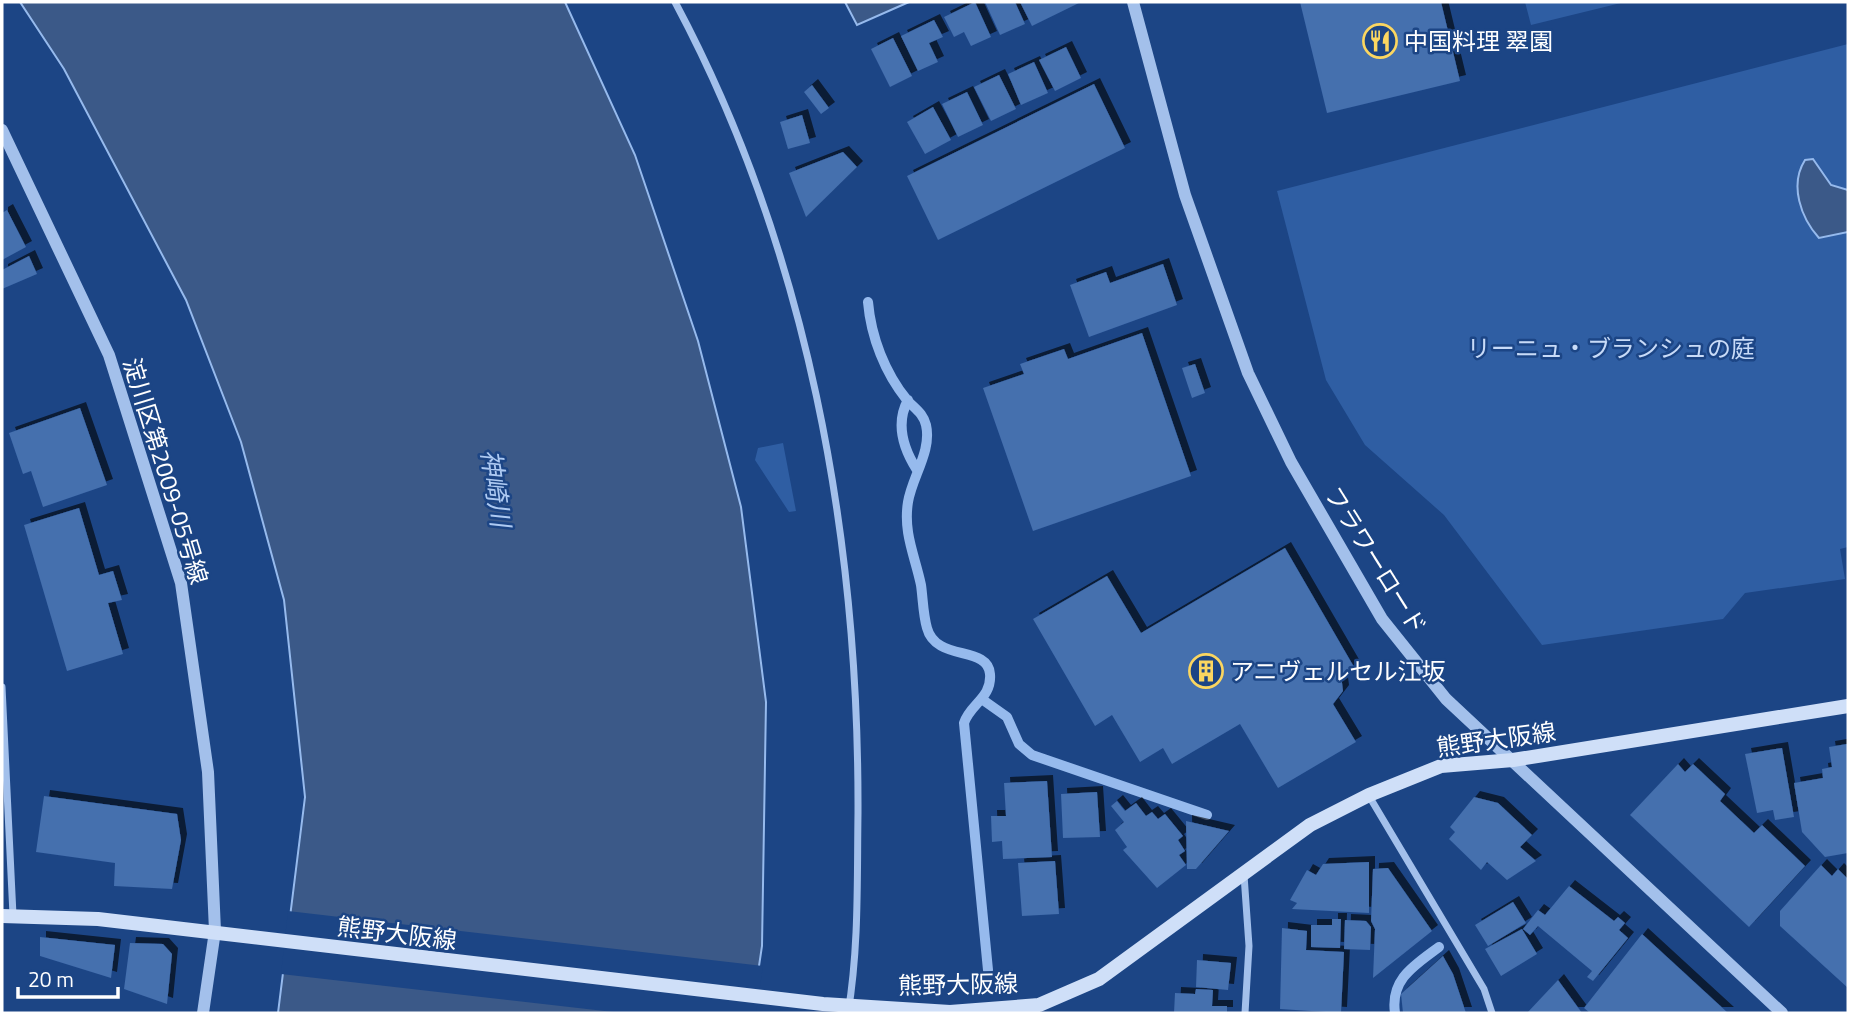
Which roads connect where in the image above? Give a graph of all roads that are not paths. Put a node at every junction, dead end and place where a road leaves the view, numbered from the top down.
1 (675, 2) edge
2 (1133, 2) edge
3 (2, 130) edge
4 (2, 687) edge
5 (1848, 706) edge
6 (1513, 760) junction
7 (1368, 795) junction
8 (1244, 875) junction
9 (8, 916) edge
10 (215, 931) junction
11 (848, 1009) edge
12 (950, 1012) edge
13 (202, 1013) edge
14 (1245, 1013) edge
15 (1492, 1013) edge
16 (1782, 1013) edge

1 - 11 street
2 - 6 street, フラワーロード
3 - 10 street, 淀川区第2009-05号線
4 - 9 street
5 - 6 main road, 熊野大阪線
6 - 7 main road, 熊野大阪線
6 - 16 street, フラワーロード
7 - 8 main road, 熊野大阪線
7 - 15 street
8 - 12 main road, 熊野大阪線
8 - 14 street
9 - 10 main road, 熊野大阪線
10 - 11 main road, 熊野大阪線
10 - 13 street, 淀川区第2009-05号線
11 - 12 main road, 熊野大阪線

